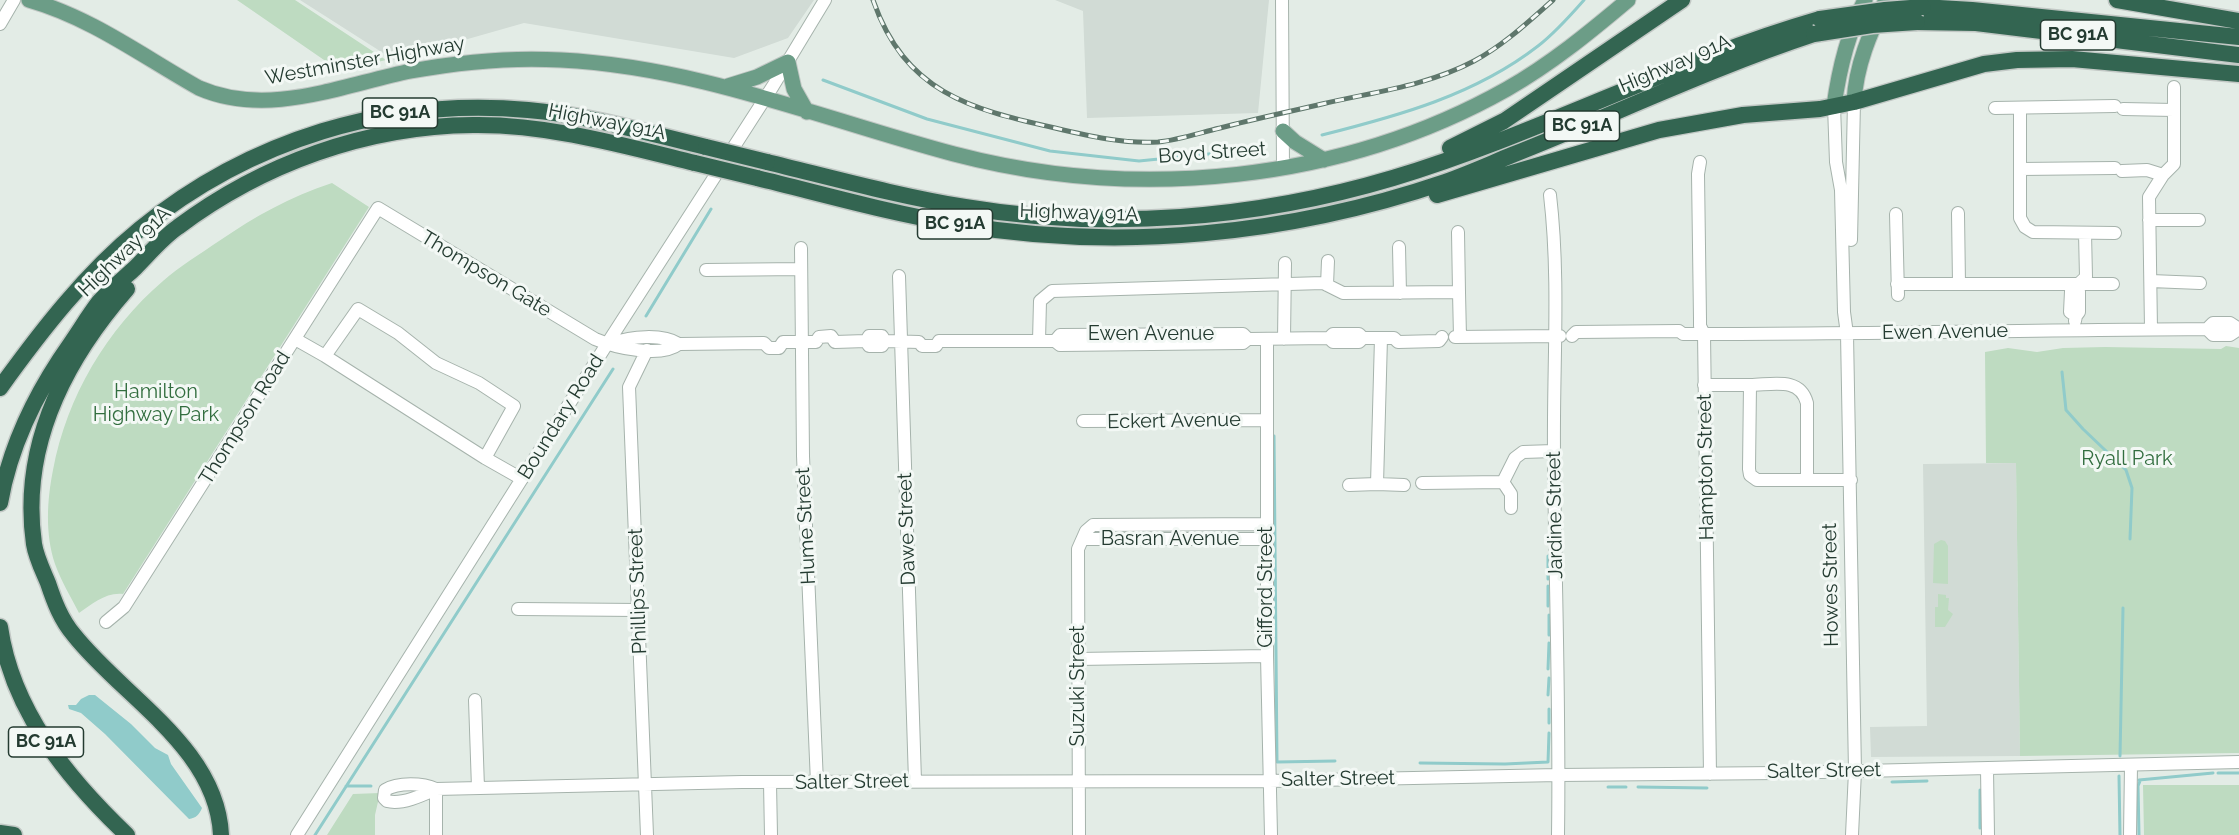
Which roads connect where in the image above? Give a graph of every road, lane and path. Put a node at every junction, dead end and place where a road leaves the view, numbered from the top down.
1 (14, 0) edge
2 (29, 0) edge
3 (825, 0) edge
4 (1628, 0) edge
5 (1682, 0) edge
6 (1866, 0) edge
7 (1886, 0) edge
8 (2117, 0) edge
9 (1282, 2) edge
10 (1920, 14) junction
11 (2239, 21) edge
12 (0, 24) edge
13 (1817, 27) junction
14 (2239, 37) edge
15 (2239, 55) edge
16 (788, 62) junction
17 (2239, 74) edge
18 (728, 86) junction
19 (2174, 87) dead end
20 (765, 98) junction
21 (1854, 102) junction
22 (1834, 106) junction
23 (1995, 108) dead end
24 (2020, 108) junction
25 (2174, 110) junction
26 (807, 112) junction
27 (1283, 131) junction
28 (326, 149) junction
29 (1324, 160) junction
30 (1700, 162) dead end
31 (1283, 169) junction
32 (2020, 169) junction
33 (2163, 175) junction
34 (1394, 178) junction
35 (1550, 195) dead end
36 (378, 208) joint
37 (1347, 210) junction
38 (1958, 213) dead end
39 (1896, 214) dead end
40 (2149, 220) junction
41 (2199, 220) dead end
42 (1458, 232) dead end
43 (2085, 233) junction
44 (2115, 233) dead end
45 (1399, 247) dead end
46 (801, 248) dead end
47 (1328, 261) dead end
48 (1285, 263) dead end
49 (801, 269) junction
50 (706, 270) dead end
51 (899, 276) dead end
52 (2151, 281) junction
53 (2200, 283) dead end
54 (1959, 284) junction
55 (2113, 284) dead end
56 (1285, 285) junction
57 (1327, 285) junction
58 (2075, 286) junction
59 (1459, 292) junction
60 (1400, 293) junction
61 (629, 310) junction
62 (45, 327) junction
63 (2207, 329) dead end
64 (2075, 330) junction
65 (2151, 330) junction
66 (1704, 334) junction
67 (1847, 334) junction
68 (1555, 336) junction
69 (1460, 337) junction
70 (1388, 338) junction
71 (295, 339) junction
72 (636, 339) junction
73 (1267, 339) junction
74 (1284, 339) junction
75 (901, 341) junction
76 (1039, 341) junction
77 (601, 342) junction
78 (801, 342) junction
79 (679, 344) junction
80 (647, 350) junction
81 (325, 356) junction
82 (0, 372) edge
83 (1704, 385) junction
84 (1750, 386) junction
85 (0, 388) edge
86 (1266, 420) junction
87 (1083, 422) dead end
88 (1554, 451) junction
89 (485, 458) junction
90 (522, 479) junction
91 (1808, 480) junction
92 (1851, 480) junction
93 (1503, 482) junction
94 (1422, 483) dead end
95 (1377, 484) junction
96 (1349, 485) dead end
97 (1404, 485) dead end
98 (0, 504) edge
99 (1511, 508) dead end
100 (1266, 524) junction
101 (1266, 538) junction
102 (1083, 539) junction
103 (518, 609) dead end
104 (639, 610) junction
105 (106, 622) dead end
106 (0, 627) edge
107 (1266, 656) junction
108 (1078, 659) junction
109 (475, 700) dead end
110 (2239, 762) edge
111 (2131, 766) junction
112 (1987, 769) junction
113 (1855, 771) junction
114 (1710, 774) junction
115 (1558, 775) junction
116 (1079, 780) junction
117 (915, 781) junction
118 (1269, 781) junction
119 (646, 783) junction
120 (770, 783) junction
121 (818, 783) junction
122 (478, 788) junction
123 (0, 833) edge
124 (14, 835) edge
125 (127, 835) edge
126 (221, 835) edge
127 (297, 835) edge
128 (436, 835) edge
129 (647, 835) edge
130 (771, 835) edge
131 (1079, 835) edge
132 (1271, 835) edge
133 (1558, 835) edge
134 (1852, 835) edge
135 (1988, 835) edge
136 (2130, 835) edge

1 - 12 street
2 - 18 main road, Westminster Highway
3 - 16 street, Boundary Road
4 - 29 main road, Boyd Street
5 - 34 highway
6 - 22 main road, Howes Street
7 - 21 main road, Howes Street
8 - 11 highway
9 - 27 street
10 - 13 highway, Highway 91A / BC 91A, bridge
10 - 14 highway, Highway 91A / BC 91A
10 - 15 highway, Highway 91A / BC 91A
13 - 34 highway, Highway 91A / BC 91A
13 - 37 highway, Highway 91A / BC 91A
16 - 18 main road
16 - 20 street, Boundary Road
16 - 26 main road
17 - 21 highway
18 - 20 main road, Westminster Highway
19 - 25 street
20 - 26 main road, Boyd Street
20 - 61 street, Boundary Road
21 - 22 highway
21 - 67 street, Howes Street
22 - 37 highway
22 - 67 street, Howes Street
23 - 24 street
24 - 25 street
24 - 32 street
25 - 33 street
26 - 31 main road, Boyd Street
27 - 29 main road
27 - 31 street
28 - 37 highway, Highway 91A / BC 91A, bridge
28 - 98 highway, Highway 91A / BC 91A
28 - 126 highway
29 - 31 main road, Boyd Street
30 - 66 street, Hampton Street
32 - 33 street
32 - 43 street
33 - 40 street
34 - 62 highway, Highway 91A / BC 91A, bridge
35 - 68 street, Jardine Street
36 - 71 street, Thompson Road
36 - 77 street, Thompson Gate
38 - 54 street
39 - 54 street
40 - 41 street
40 - 52 street
42 - 59 street
43 - 44 street
43 - 58 street
45 - 60 street
46 - 49 street, Hume Street
47 - 57 street
48 - 56 street
49 - 50 street
49 - 78 street, Hume Street
51 - 75 street, Dawe Street
52 - 53 street
52 - 65 street
54 - 58 street
55 - 58 street
56 - 57 street
56 - 74 street
56 - 76 street
57 - 60 street
58 - 64 street
59 - 60 street
59 - 69 street
61 - 72 street
61 - 77 street, Boundary Road
62 - 82 highway
62 - 85 highway, Highway 91A / BC 91A
63 - 65 street, Ewen Avenue
64 - 65 street, Ewen Avenue
64 - 67 street, Ewen Avenue
66 - 67 street, Ewen Avenue
66 - 68 street, Ewen Avenue
66 - 83 street, Hampton Street
67 - 92 street, Howes Street
68 - 69 street, Ewen Avenue
68 - 88 street, Jardine Street
69 - 70 street, Ewen Avenue
70 - 74 street, Ewen Avenue
70 - 95 street
71 - 81 street
71 - 105 street, Thompson Road
72 - 77 street, Ewen Avenue
72 - 79 street, Ewen Avenue
73 - 74 street, Ewen Avenue
73 - 76 street, Ewen Avenue
73 - 86 street, Gifford Street
75 - 76 street, Ewen Avenue
75 - 78 street, Ewen Avenue
75 - 117 street, Dawe Street
77 - 80 street, Ewen Avenue
77 - 90 street, Boundary Road
78 - 79 street, Ewen Avenue
78 - 121 street, Hume Street
79 - 80 street, Ewen Avenue
80 - 104 street, Phillips Street
81 - 89 street
81 - 89 street
83 - 84 street
83 - 114 street, Hampton Street
84 - 91 street
84 - 91 street
86 - 87 street, Eckert Avenue
86 - 100 street, Gifford Street
88 - 93 street
88 - 115 street, Jardine Street
89 - 90 street
90 - 127 street, Boundary Road
91 - 92 street
92 - 113 street, Howes Street
93 - 94 street
93 - 99 street
95 - 96 street
95 - 97 street
100 - 101 street, Gifford Street
100 - 102 street, Basran Avenue
101 - 102 street, Basran Avenue
101 - 107 street, Gifford Street
102 - 108 street, Suzuki Street
103 - 104 street
104 - 119 street, Phillips Street
106 - 125 highway, BC 91A
107 - 108 street
107 - 118 street, Gifford Street
108 - 116 street, Suzuki Street
109 - 122 street
110 - 111 street, Salter Street
111 - 112 street, Salter Street
111 - 136 street
112 - 113 street, Salter Street
112 - 135 street
113 - 114 street, Salter Street
113 - 134 street, Howes Street
114 - 115 street, Salter Street
115 - 118 street, Salter Street
115 - 133 street, Jardine Street
116 - 117 street, Salter Street
116 - 118 street, Salter Street
116 - 131 street, Suzuki Street
117 - 121 street, Salter Street
118 - 132 street, Gifford Street
119 - 120 street, Salter Street
119 - 122 street, Salter Street
119 - 129 street, Phillips Street
120 - 121 street, Salter Street
120 - 130 street
122 - 128 street, Salter Street
123 - 124 highway

